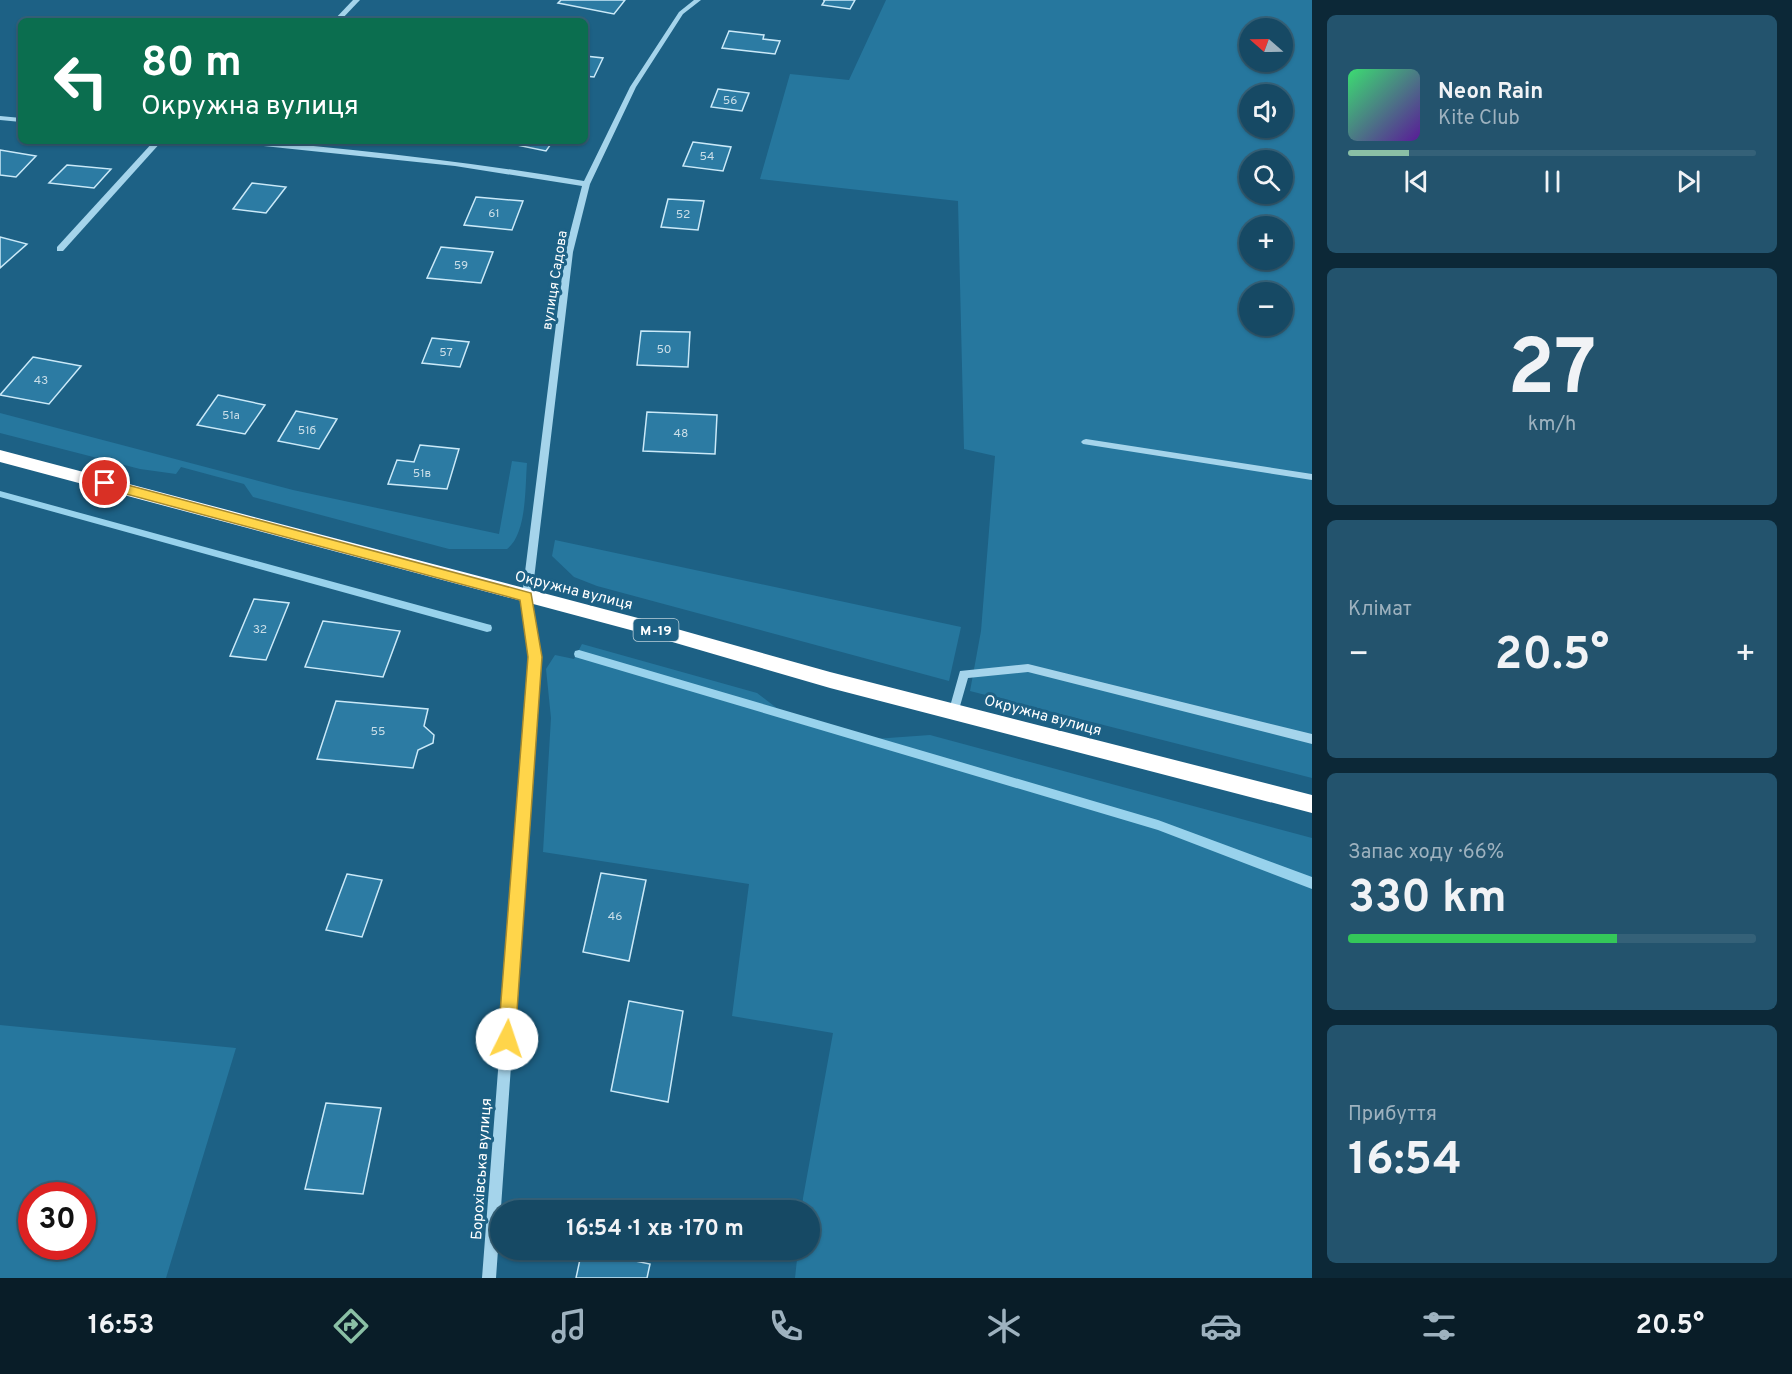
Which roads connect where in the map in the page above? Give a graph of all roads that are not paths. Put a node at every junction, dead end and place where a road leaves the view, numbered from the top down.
1 (357, 0) edge
2 (698, 0) edge
3 (339, 18) edge
4 (0, 118) edge
5 (18, 120) edge
6 (155, 144) edge
7 (268, 144) edge
8 (586, 184) junction
9 (60, 249) dead end
10 (1086, 442) dead end
11 (0, 456) edge
12 (1312, 477) edge
13 (526, 596) junction
14 (954, 710) junction
15 (1312, 739) edge
16 (1312, 804) edge
17 (489, 1278) edge

1 - 3 street
2 - 8 street, вулиця Садова
4 - 5 street
6 - 9 street
7 - 8 street
8 - 13 street, вулиця Садова
10 - 12 street
11 - 13 highway, Окружна вулиця / М-19
13 - 14 highway, Окружна вулиця / М-19
13 - 17 street, Борохівська вулиця
14 - 15 street
14 - 16 highway, Окружна вулиця / М-19

